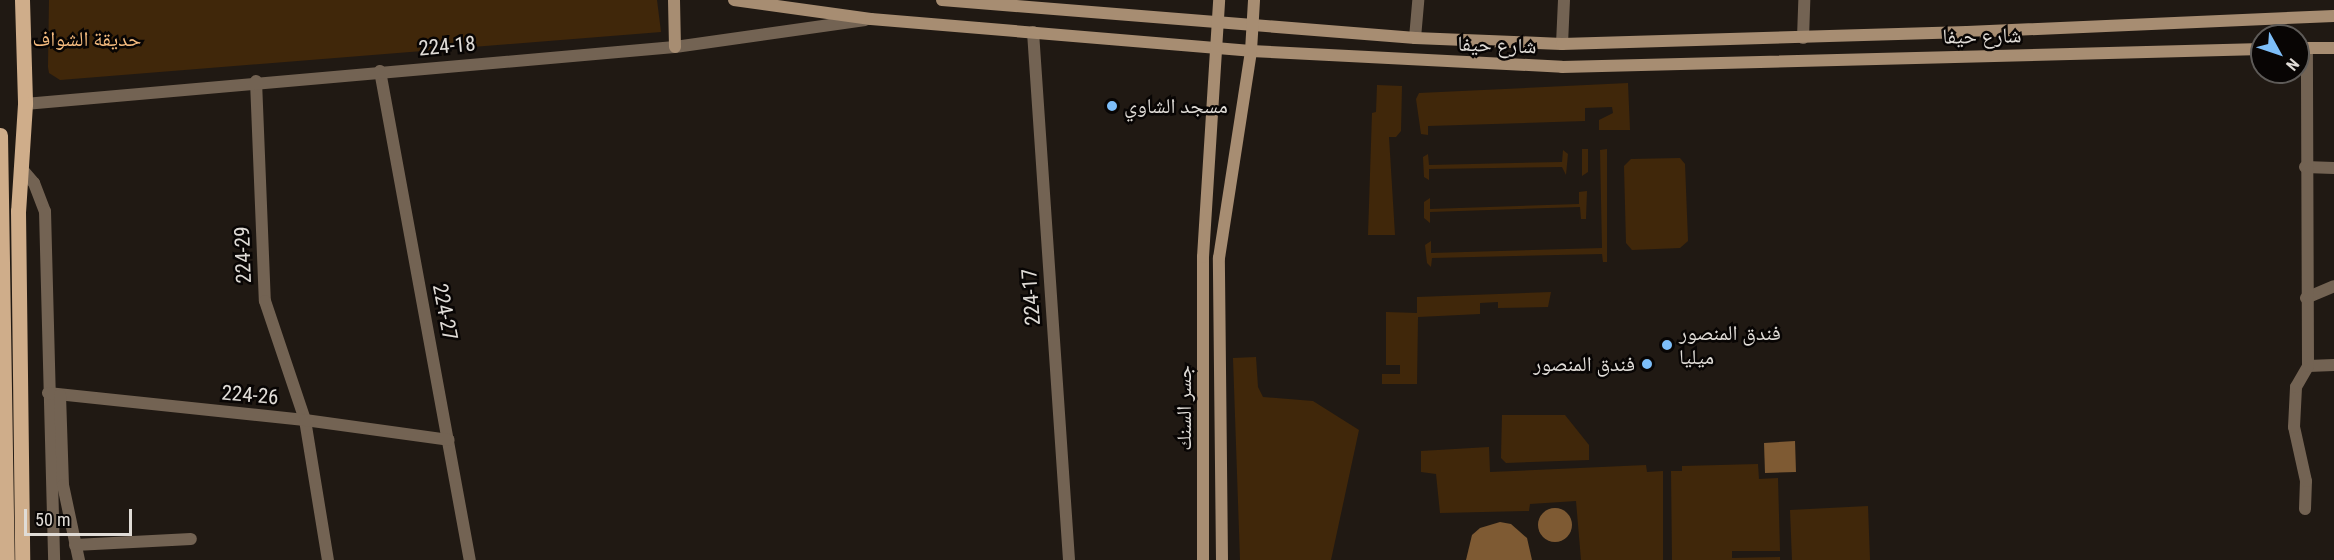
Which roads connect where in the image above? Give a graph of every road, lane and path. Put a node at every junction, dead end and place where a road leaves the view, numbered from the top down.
1 (22, 0) edge
2 (674, 0) edge
3 (734, 0) edge
4 (942, 0) edge
5 (1219, 0) edge
6 (1254, 0) edge
7 (1418, 0) edge
8 (1564, 0) edge
9 (1804, 0) edge
10 (2334, 16) edge
11 (871, 19) junction
12 (1218, 22) junction
13 (1253, 25) junction
14 (1033, 32) junction
15 (1415, 38) junction
16 (1803, 38) junction
17 (1562, 44) junction
18 (675, 47) junction
19 (1216, 48) junction
20 (2310, 48) edge
21 (2334, 48) edge
22 (2250, 49) edge
23 (1251, 51) junction
24 (380, 71) junction
25 (256, 81) junction
26 (2303, 84) edge
27 (25, 104) junction
28 (0, 135) edge
29 (2305, 167) junction
30 (21, 168) junction
31 (2334, 168) edge
32 (11, 211) junction
33 (2334, 286) edge
34 (2306, 298) junction
35 (2334, 365) edge
36 (2308, 366) junction
37 (54, 394) junction
38 (305, 420) junction
39 (449, 440) junction
40 (2305, 509) dead end
41 (191, 539) dead end
42 (75, 545) junction
43 (53, 554) edge
44 (7, 560) edge
45 (22, 560) edge
46 (79, 560) edge
47 (328, 560) edge
48 (470, 560) edge
49 (1069, 560) edge
50 (1203, 560) edge
51 (1222, 560) edge

1 - 27 main road
2 - 18 main road
3 - 11 main road, شارع حيفا
4 - 12 main road, شارع حيفا
5 - 12 main road, جسر السنك
6 - 13 main road, جسر السنك
7 - 15 street
8 - 17 street
9 - 16 street
10 - 16 main road, شارع حيفا
11 - 14 main road, شارع حيفا
11 - 18 street, 224-18
12 - 13 main road, شارع حيفا
12 - 19 main road, جسر السنك
13 - 15 main road, شارع حيفا
13 - 23 main road, جسر السنك
14 - 19 main road, شارع حيفا
14 - 49 street, 224-17
15 - 17 main road, شارع حيفا
16 - 17 main road, شارع حيفا
18 - 24 street, 224-18
19 - 23 main road, شارع حيفا
19 - 50 main road, جسر السنك
20 - 21 main road
22 - 23 main road, شارع حيفا
23 - 51 main road, جسر السنك
24 - 25 street, 224-18
24 - 39 street, 224-27
25 - 27 street, 224-18
25 - 38 street, 224-29
26 - 29 street
27 - 30 main road
28 - 32 main road
29 - 31 street
29 - 34 street
30 - 32 main road
30 - 37 street
32 - 44 main road
32 - 45 main road
33 - 34 street
34 - 36 street
35 - 36 street
36 - 40 street
37 - 38 street, 224-26
37 - 42 street
37 - 43 street
38 - 39 street, 224-26
38 - 47 street, 224-29
39 - 48 street, 224-27
41 - 42 street
42 - 46 street

